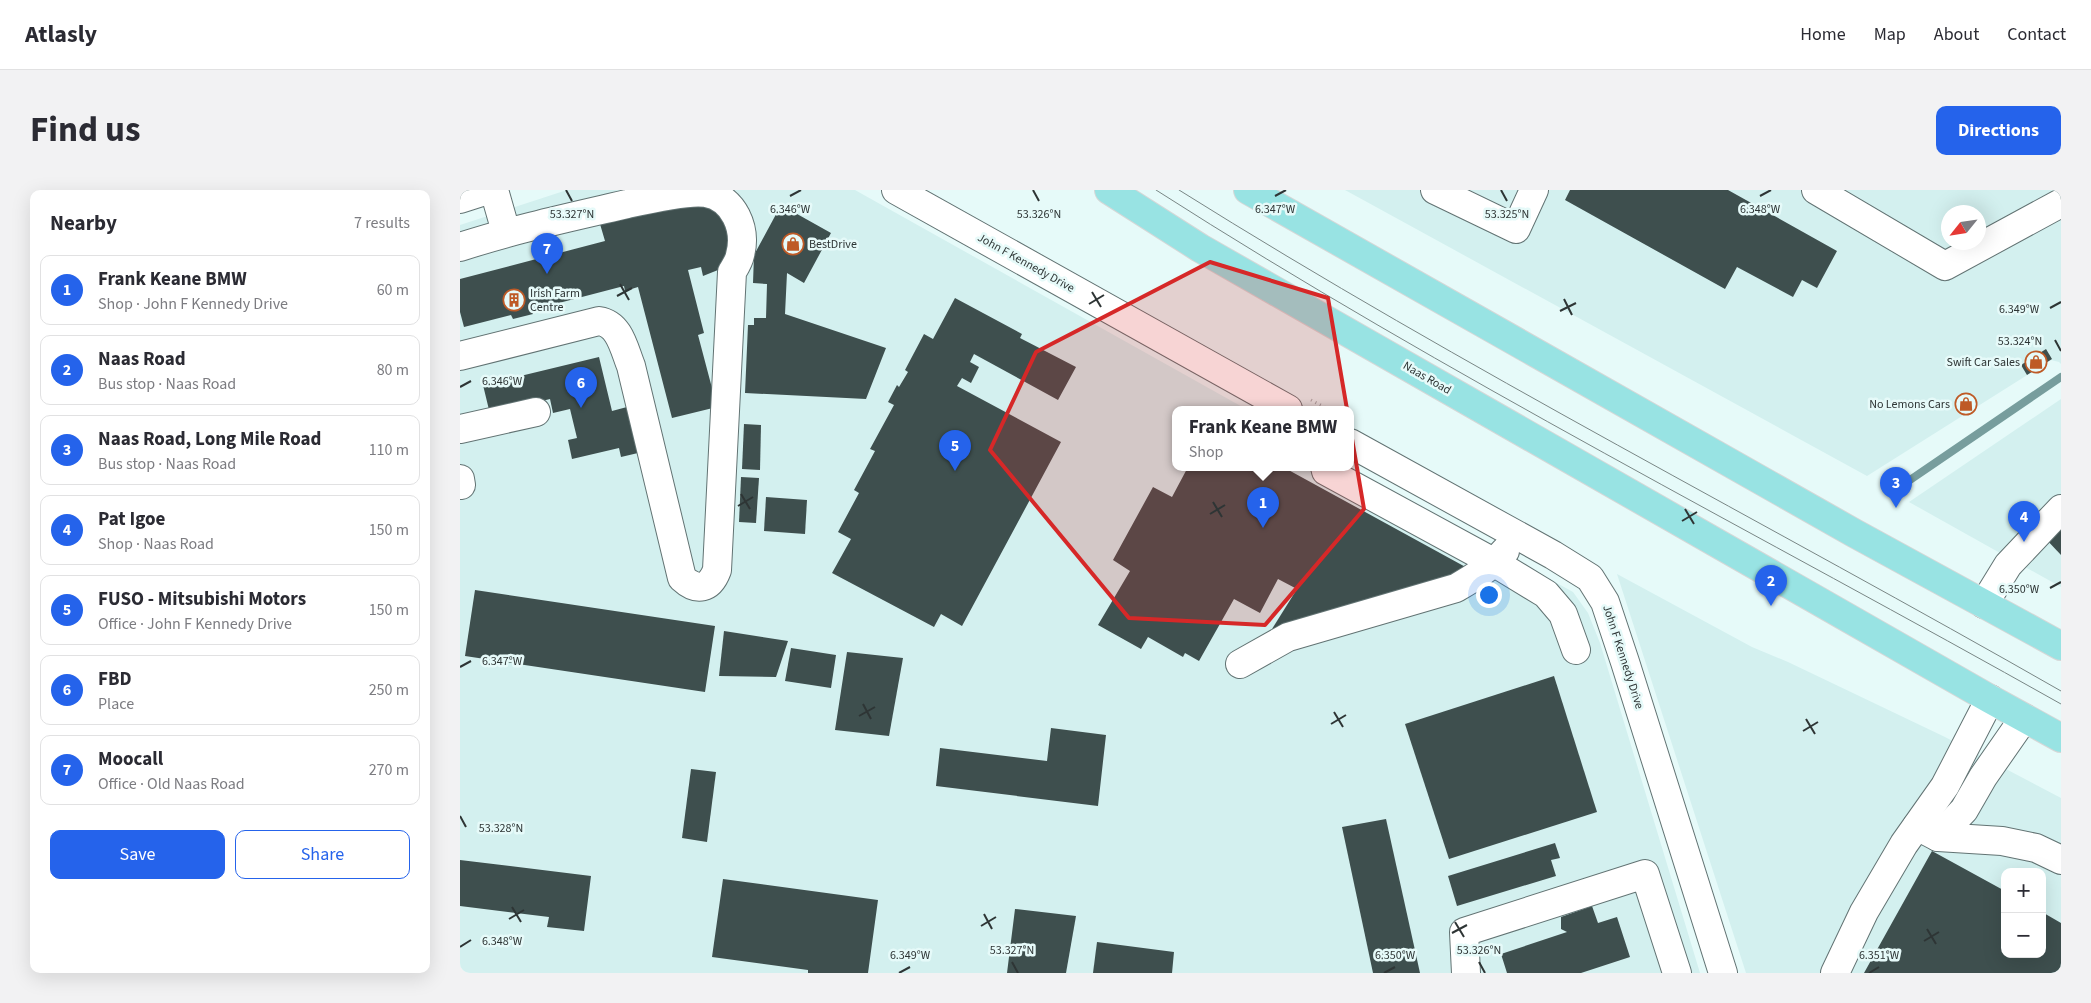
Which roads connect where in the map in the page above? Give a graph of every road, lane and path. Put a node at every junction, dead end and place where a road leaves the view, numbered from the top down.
1 (488, 190) edge
2 (494, 190) edge
3 (896, 190) edge
4 (1109, 190) edge
5 (1248, 190) edge
6 (1435, 190) edge
7 (1534, 190) edge
8 (1816, 190) edge
9 (460, 200) edge
10 (2061, 203) edge
11 (506, 232) junction
12 (460, 247) edge
13 (460, 356) edge
14 (1283, 406) edge
15 (536, 412) dead end
16 (460, 429) edge
17 (1354, 445) edge
18 (1328, 471) edge
19 (2061, 509) edge
20 (1517, 536) junction
21 (1495, 563) junction
22 (1984, 604) junction
23 (2061, 646) edge
24 (1576, 650) dead end
25 (1240, 664) dead end
26 (1990, 699) junction
27 (2024, 718) junction
28 (2061, 738) edge
29 (1927, 831) junction
30 (2061, 860) edge
31 (1721, 968) edge
32 (1466, 973) edge
33 (1677, 973) edge
34 (1688, 973) edge
35 (1835, 973) edge

1 - 9 street
2 - 11 street
3 - 14 street, John F Kennedy Drive
4 - 26 main road, Naas Road
5 - 22 main road
6 - 7 street
8 - 10 street
11 - 12 street
11 - 13 street
15 - 16 street
17 - 20 street, John F Kennedy Drive
18 - 21 street
19 - 22 street
20 - 21 street
20 - 31 street, John F Kennedy Drive
21 - 24 street
21 - 25 street
22 - 23 main road
26 - 27 main road, Naas Road
26 - 29 street
27 - 28 main road, Naas Road
27 - 29 street
29 - 30 street
29 - 35 street
31 - 34 street
32 - 33 street

